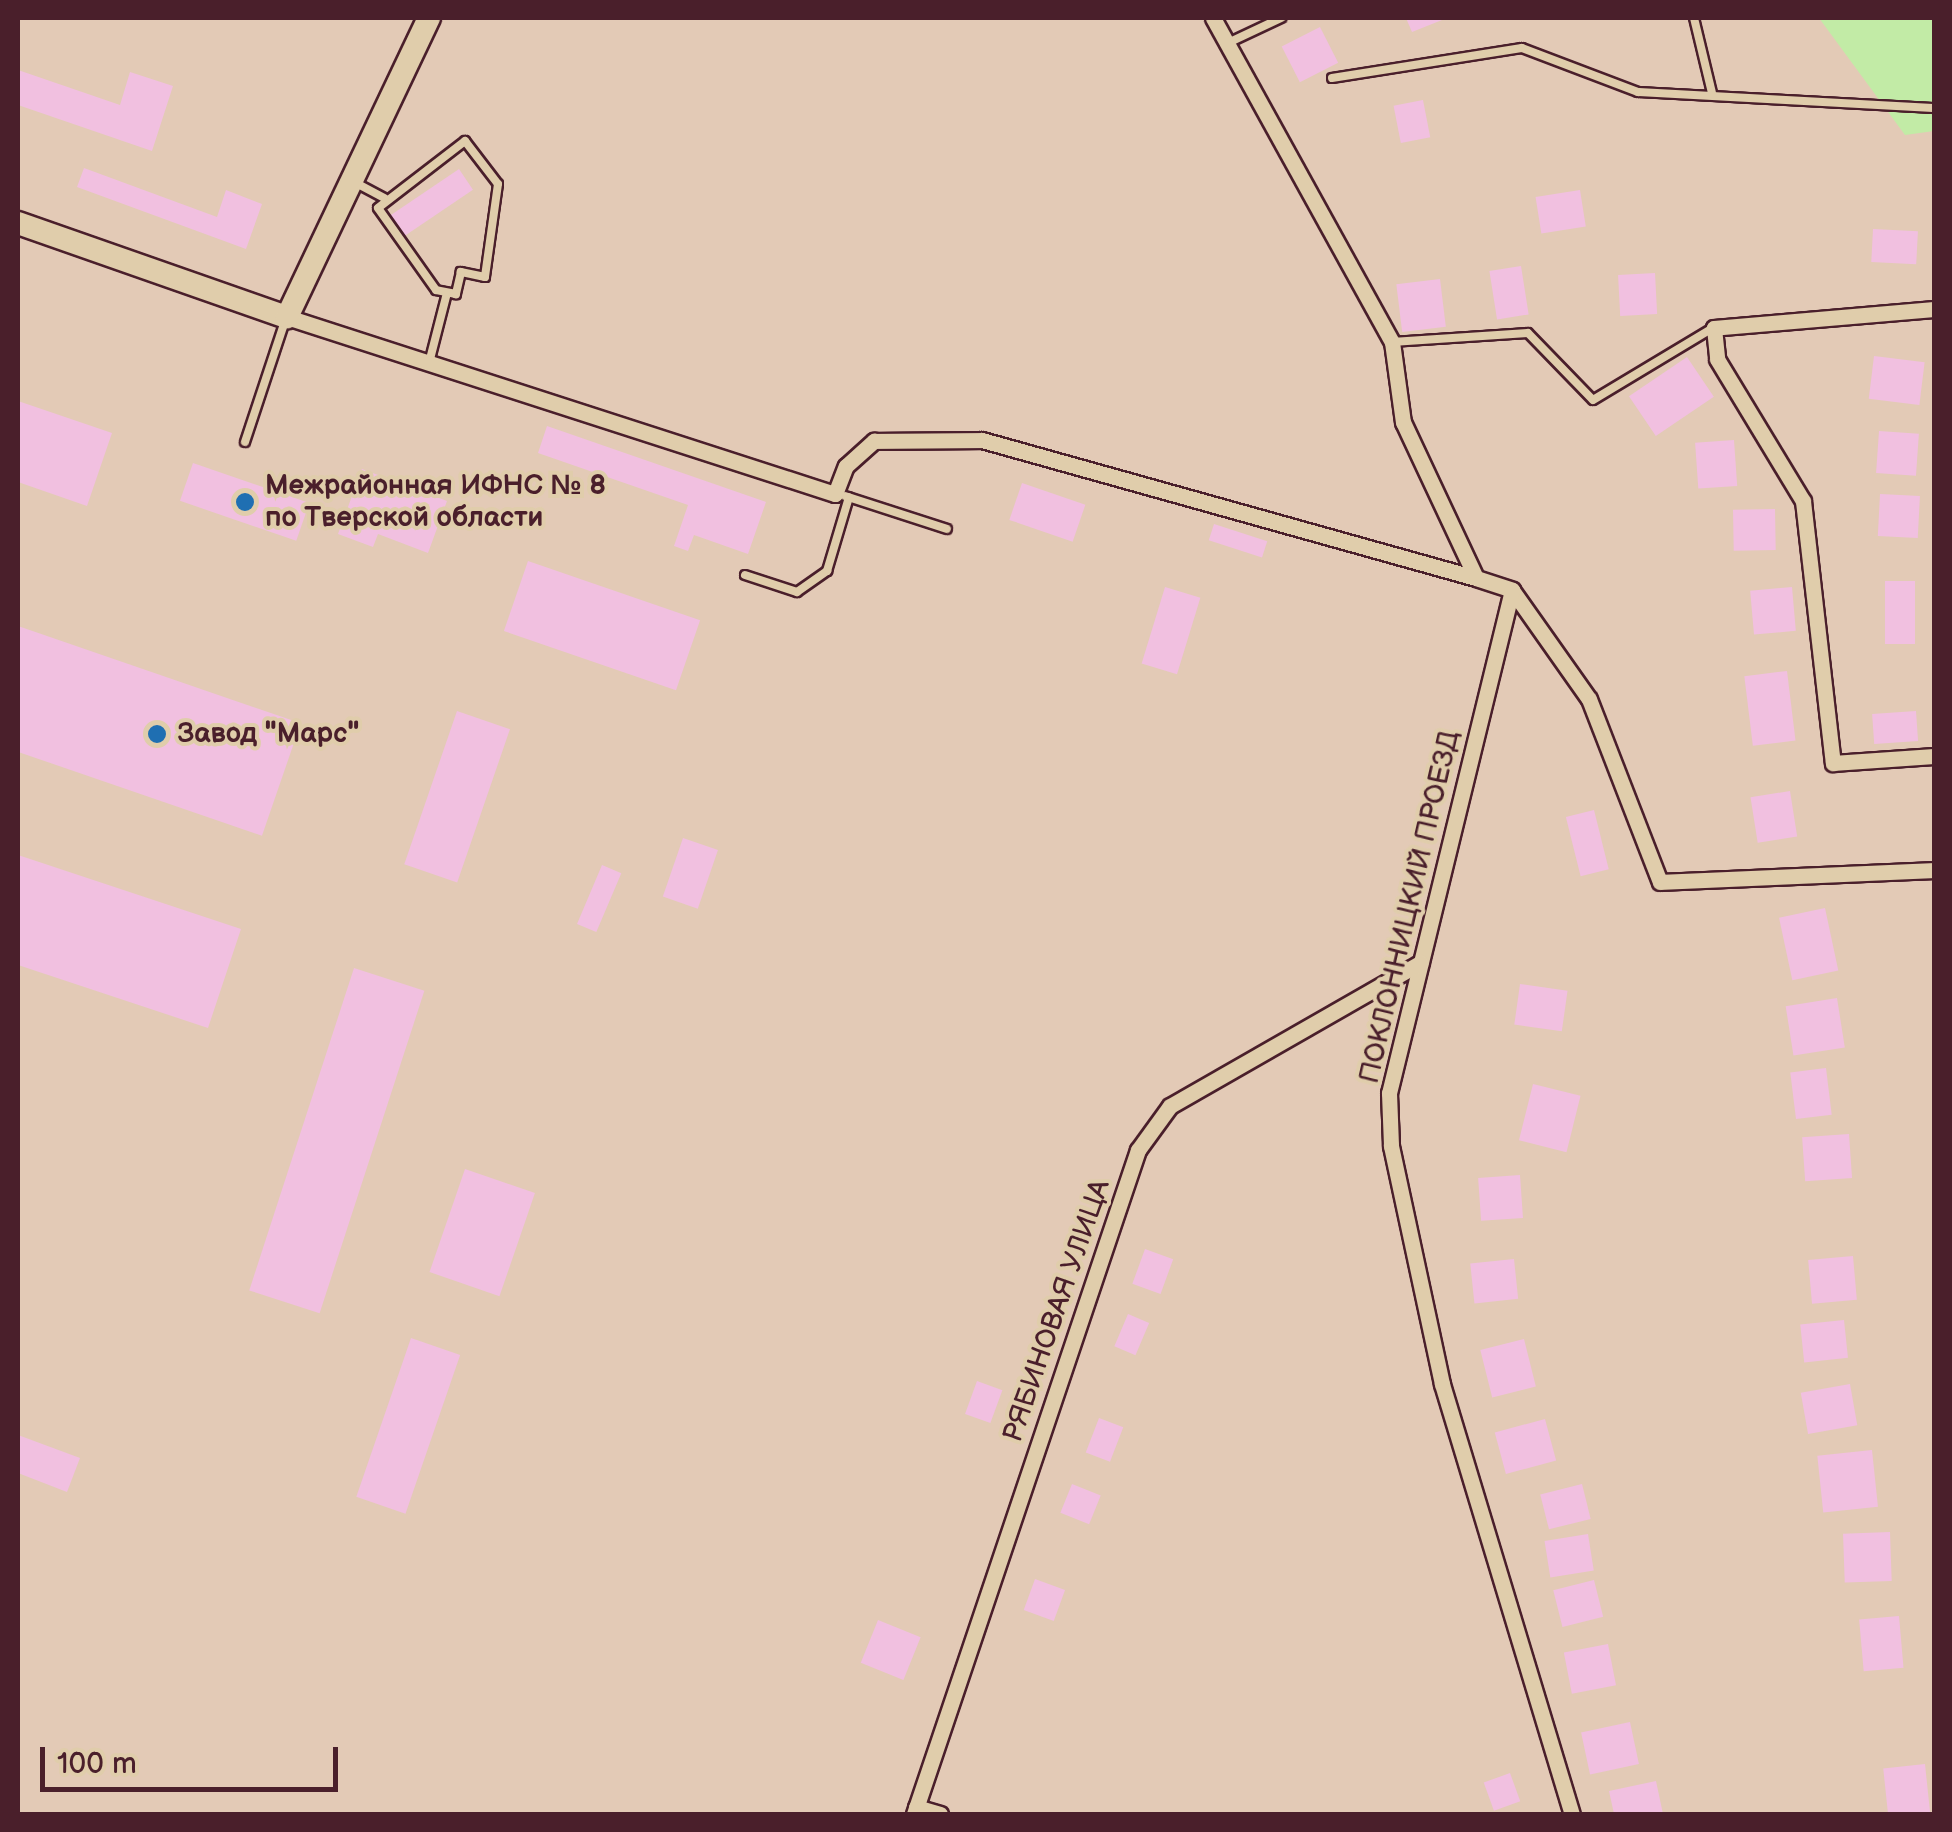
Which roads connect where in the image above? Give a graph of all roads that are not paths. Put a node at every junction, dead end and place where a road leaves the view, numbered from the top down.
1 (429, 18) edge
2 (1213, 18) edge
3 (1281, 18) edge
4 (1694, 18) edge
5 (1228, 43) junction
6 (1332, 78) dead end
7 (1712, 93) junction
8 (1934, 108) edge
9 (352, 180) junction
10 (384, 198) junction
11 (18, 222) edge
12 (447, 292) junction
13 (1934, 309) edge
14 (286, 318) junction
15 (1714, 328) junction
16 (1392, 342) junction
17 (429, 363) junction
18 (245, 442) dead end
19 (842, 496) junction
20 (948, 529) dead end
21 (745, 575) dead end
22 (1476, 578) junction
23 (1512, 590) junction
24 (1934, 756) edge
25 (1934, 870) edge
26 (1421, 962) junction
27 (915, 1811) edge
28 (940, 1814) edge
29 (1572, 1814) edge

1 - 9 street
2 - 5 street
3 - 5 lane
4 - 7 lane
5 - 16 street
6 - 7 lane
7 - 8 lane
9 - 10 lane
9 - 14 street
10 - 12 lane
10 - 12 lane
11 - 14 street
12 - 17 lane
13 - 15 street
14 - 17 street
14 - 18 lane
15 - 16 lane
15 - 24 street
16 - 22 street
17 - 19 street
19 - 20 lane
19 - 21 lane
19 - 22 street
22 - 23 street
23 - 25 street
23 - 26 street, ПОКЛОННИЦКИЙ ПРОЕЗД
26 - 27 street, РЯБИНОВАЯ УЛИЦА
26 - 29 street, ПОКЛОННИЦКИЙ ПРОЕЗД
27 - 28 street

